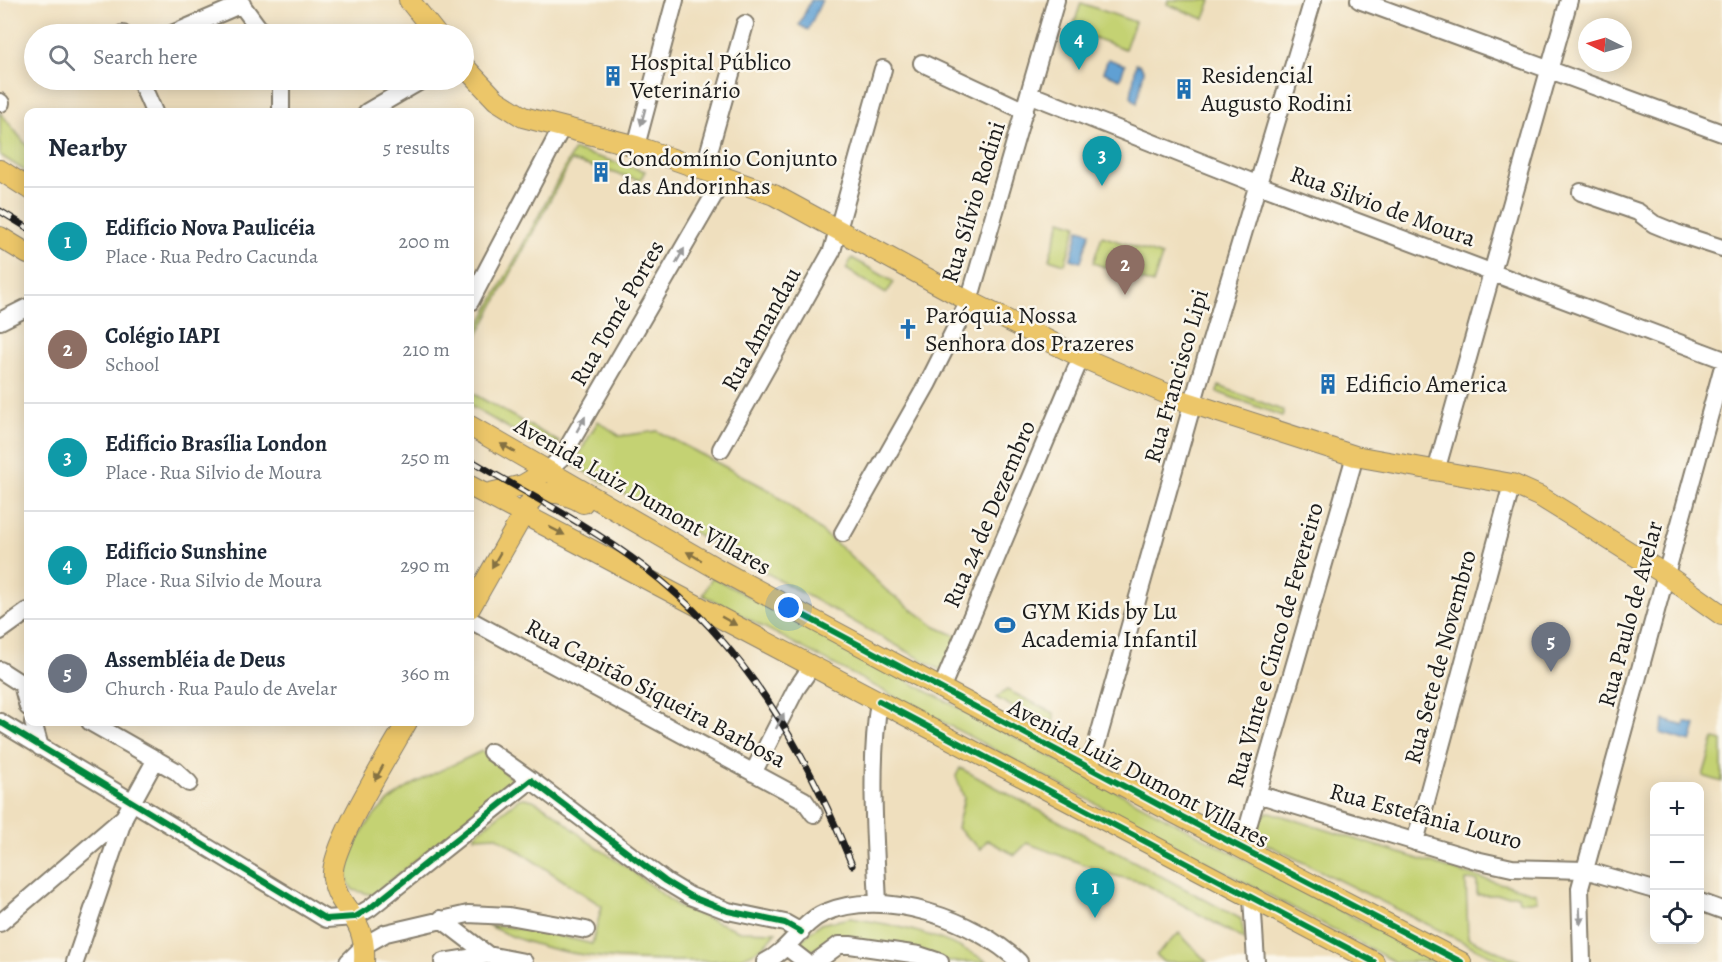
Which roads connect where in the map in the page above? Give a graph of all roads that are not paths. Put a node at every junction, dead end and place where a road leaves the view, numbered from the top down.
1 (409, 0) edge
2 (675, 0) edge
3 (1056, 0) edge
4 (1313, 0) edge
5 (1359, 0) edge
6 (1569, 0) edge
7 (240, 2) edge
8 (193, 24) edge
9 (256, 24) edge
10 (428, 24) edge
11 (745, 24) dead end
12 (922, 63) dead end
13 (1549, 68) junction
14 (883, 69) dead end
15 (474, 76) edge
16 (144, 90) edge
17 (281, 90) edge
18 (405, 90) edge
19 (1027, 103) junction
20 (152, 108) edge
21 (281, 108) edge
22 (374, 108) edge
23 (561, 129) junction
24 (1722, 133) edge
25 (636, 146) junction
26 (704, 169) junction
27 (0, 170) edge
28 (725, 176) junction
29 (24, 185) edge
30 (1259, 185) junction
31 (1581, 192) dead end
32 (839, 231) junction
33 (0, 237) edge
34 (1722, 248) edge
35 (24, 250) edge
36 (1491, 271) junction
37 (474, 294) edge
38 (969, 301) junction
39 (24, 309) edge
40 (0, 321) edge
41 (1081, 357) junction
42 (1722, 359) edge
43 (1722, 370) edge
44 (1192, 404) junction
45 (474, 428) edge
46 (722, 449) dead end
47 (1355, 456) junction
48 (547, 471) junction
49 (1436, 471) junction
50 (1512, 484) junction
51 (478, 490) edge
52 (523, 513) junction
53 (626, 517) junction
54 (843, 533) dead end
55 (1666, 575) junction
56 (474, 601) edge
57 (24, 614) edge
58 (1722, 615) edge
59 (474, 622) edge
60 (0, 632) edge
61 (812, 666) junction
62 (0, 670) edge
63 (24, 685) edge
64 (941, 689) junction
65 (879, 701) junction
66 (0, 722) edge
67 (34, 726) edge
68 (97, 726) edge
69 (405, 726) edge
70 (40, 747) junction
71 (491, 752) dead end
72 (156, 759) junction
73 (1090, 767) junction
74 (753, 773) junction
75 (531, 780) junction
76 (189, 783) dead end
77 (1257, 794) junction
78 (128, 810) junction
79 (814, 814) dead end
80 (1415, 842) junction
81 (1242, 847) junction
82 (1585, 870) junction
83 (1650, 889) edge
84 (1252, 898) junction
85 (878, 903) junction
86 (1704, 904) edge
87 (1722, 910) edge
88 (355, 917) junction
89 (441, 919) junction
90 (0, 923) edge
91 (586, 930) dead end
92 (801, 932) junction
93 (788, 948) junction
94 (364, 953) edge
95 (488, 955) junction
96 (75, 962) edge
97 (348, 962) edge
98 (443, 962) edge
99 (524, 962) edge
100 (765, 962) edge
101 (806, 962) edge
102 (816, 962) edge
103 (939, 962) edge
104 (1019, 962) edge
105 (1256, 962) edge
106 (1374, 962) edge
107 (1461, 962) edge
108 (1582, 962) edge

1 - 10 main road
2 -> 25 street
3 - 19 street, Rua Sílvio Rodini
4 - 30 street, Rua Francisco Lipi
5 - 13 street
6 - 13 street
7 - 8 street
7 - 9 street
11 - 26 street
12 - 19 street, Rua Silvio de Moura
13 - 24 street
13 - 36 street
14 - 32 street, Rua Amandau
15 - 23 main road
16 - 20 street
17 - 21 street
18 - 22 street
19 - 30 street, Rua Silvio de Moura
19 - 38 street, Rua Sílvio Rodini
23 - 25 main road
23 - 37 street
25 - 26 main road
26 - 28 main road
27 - 29 main road
28 - 32 main road
48 -> 28 street, Rua Tomé Portes
30 - 36 street, Rua Silvio de Moura
30 - 44 street, Rua Francisco Lipi
31 - 34 street
32 - 38 main road
32 - 46 street, Rua Amandau
33 - 35 main road
36 - 42 street, Rua Silvio de Moura
36 - 49 street
38 - 41 main road
38 - 54 street, Rua Sílvio Rodini
39 - 40 street
41 - 44 main road
41 - 64 street, Rua 24 de Dezembro
43 - 55 street, Rua Paulo de Avelar
44 - 47 main road
44 - 73 street, Rua Francisco Lipi
48 -> 45 main road, Avenida Luiz Dumont Villares
47 - 49 main road
47 - 77 street, Rua Vinte e Cinco de Fevereiro
48 - 51 main road
48 - 53 main road, Avenida Luiz Dumont Villares
49 - 50 main road
50 - 55 main road
50 - 80 street, Rua Sete de Novembro
51 - 52 main road
52 - 53 main road
52 -> 56 main road
52 -> 61 main road
64 -> 53 main road, Avenida Luiz Dumont Villares
55 - 58 main road
55 - 82 street, Rua Paulo de Avelar
57 - 60 street
59 - 74 street, Rua Capitão Siqueira Barbosa
61 - 65 main road
74 -> 61 street
62 - 63 street
64 - 73 main road, Avenida Luiz Dumont Villares
65 - 84 main road
65 - 85 street
66 - 70 street
67 - 70 street
68 - 72 street
69 -> 88 main road
70 - 78 street
71 - 75 street
72 - 76 street
72 - 78 street
73 - 81 main road, Avenida Luiz Dumont Villares
74 - 79 street, Rua Capitão Siqueira Barbosa
75 - 88 street
75 - 92 street
77 - 80 street, Rua Estefânia Louro
77 - 81 street, Rua Vinte e Cinco de Fevereiro
78 - 88 street
78 - 90 street
78 - 96 street
80 - 82 street, Rua Estefânia Louro
81 - 107 main road, Avenida Luiz Dumont Villares
82 - 83 street, Rua Estefânia Louro
82 -> 108 street, Rua Paulo de Avelar
84 - 105 street
84 - 106 main road
85 - 92 street
85 - 104 street
86 - 87 street
88 - 94 main road
89 - 91 street
89 - 94 street
89 - 95 street
92 - 93 street
93 - 100 street
93 - 101 street
94 - 97 street
95 - 98 street
95 - 99 street
102 - 103 street

